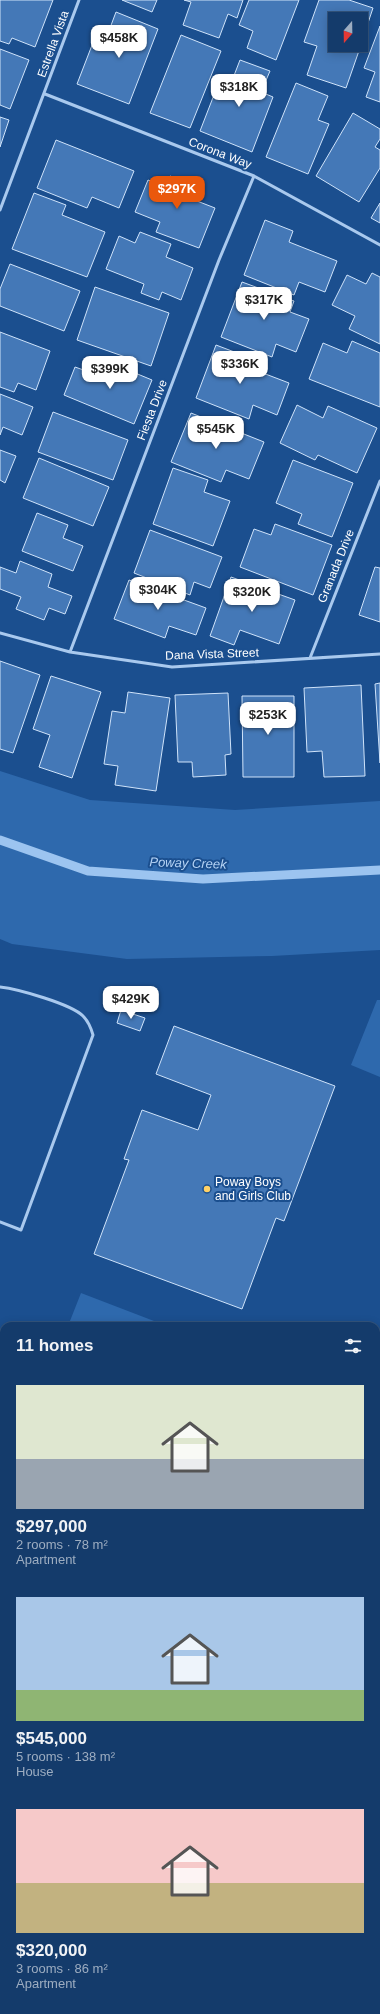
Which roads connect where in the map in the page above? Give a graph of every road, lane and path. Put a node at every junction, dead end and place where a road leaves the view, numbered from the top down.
1 (79, 0) edge
2 (45, 94) junction
3 (254, 176) junction
4 (0, 210) edge
5 (380, 245) edge
6 (380, 481) edge
7 (0, 633) edge
8 (70, 652) junction
9 (380, 654) edge
10 (310, 658) junction
11 (0, 987) edge
12 (0, 1222) edge

1 - 2 lane, Estrella Vista
2 - 3 lane, Corona Way
2 - 4 lane, Estrella Vista
3 - 5 lane, Corona Way
3 - 8 lane, Fiesta Drive
6 - 10 lane, Granada Drive
7 - 8 lane, Dana Vista Street
8 - 10 lane, Dana Vista Street
9 - 10 lane, Dana Vista Street
11 - 12 lane

